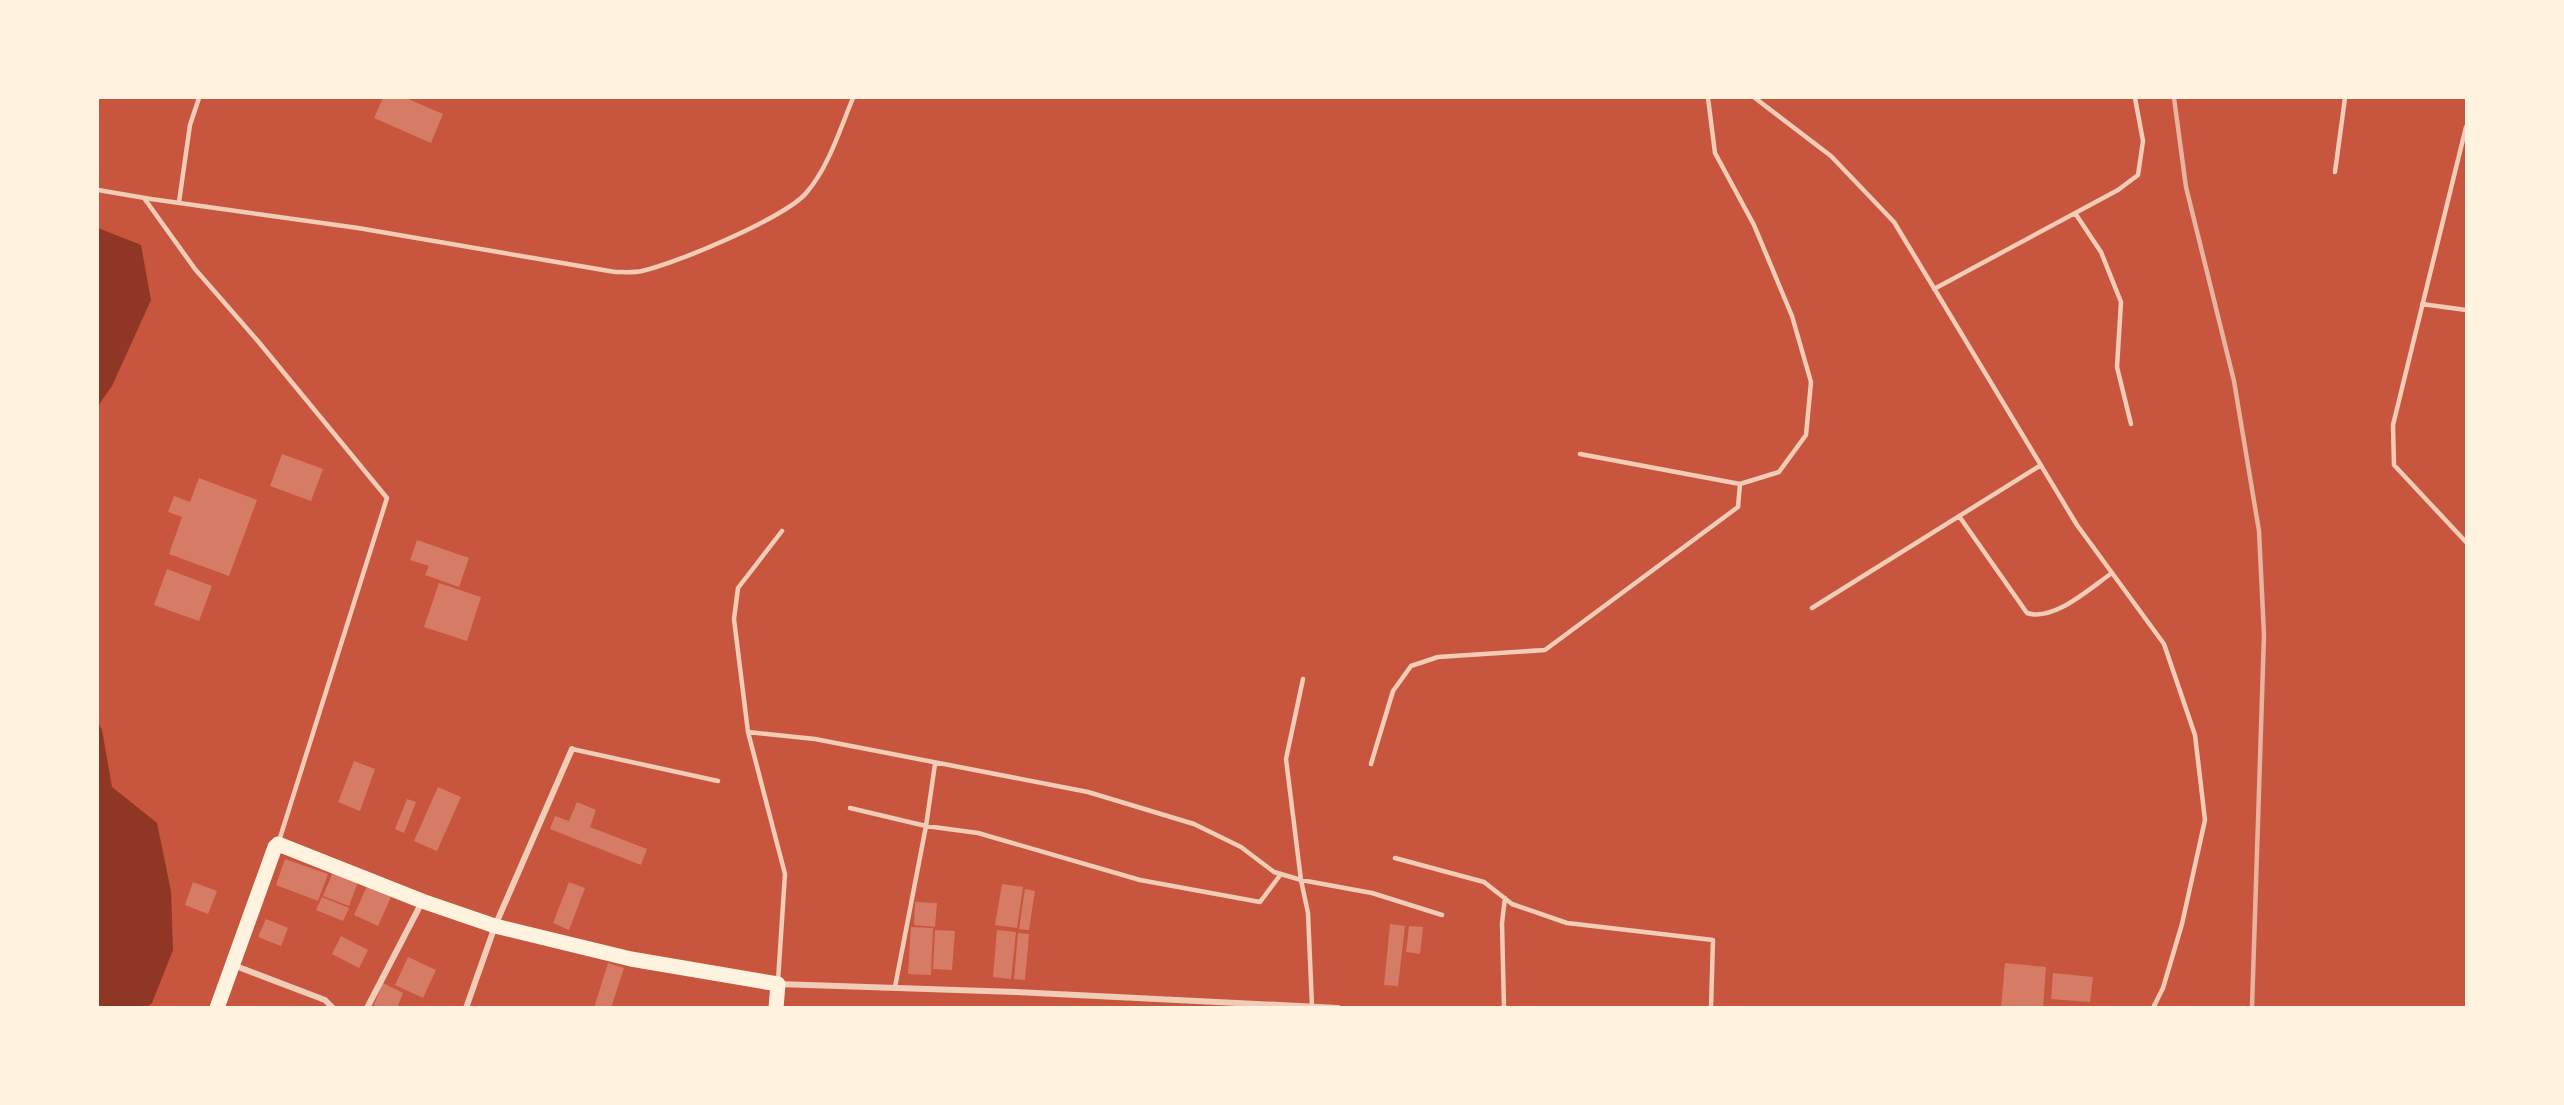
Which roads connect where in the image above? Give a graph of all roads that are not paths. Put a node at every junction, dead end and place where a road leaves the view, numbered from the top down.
1 (199, 98) edge
2 (853, 98) edge
3 (1708, 98) edge
4 (1755, 98) edge
5 (2135, 98) edge
6 (2345, 98) edge
7 (1762, 100) edge
8 (2466, 127) edge
9 (2335, 172) dead end
10 (98, 190) edge
11 (145, 198) junction
12 (179, 202) junction
13 (2075, 213) junction
14 (1934, 289) junction
15 (2422, 304) junction
16 (2466, 310) edge
17 (2131, 424) dead end
18 (1580, 454) dead end
19 (2041, 465) junction
20 (1740, 484) junction
21 (1959, 516) junction
22 (782, 531) dead end
23 (2466, 542) edge
24 (2112, 573) junction
25 (1812, 608) dead end
26 (1304, 679) dead end
27 (748, 732) junction
28 (572, 749) joint
29 (935, 764) junction
30 (1371, 764) dead end
31 (718, 782) dead end
32 (850, 807) dead end
33 (926, 826) junction
34 (278, 844) junction
35 (1395, 858) dead end
36 (1281, 874) junction
37 (1301, 880) junction
38 (1505, 898) junction
39 (422, 901) junction
40 (1442, 915) dead end
41 (495, 926) junction
42 (233, 964) junction
43 (778, 984) junction
44 (895, 987) junction
45 (1312, 1006) edge
46 (1329, 1007) edge
47 (217, 1008) edge
48 (333, 1008) edge
49 (367, 1008) edge
50 (466, 1008) edge
51 (776, 1008) edge
52 (1338, 1008) edge
53 (1504, 1008) edge
54 (1711, 1008) edge
55 (2154, 1008) edge

1 - 12 lane
2 - 12 lane
3 - 20 lane
4 - 7 lane
5 - 13 lane
6 - 9 lane
7 - 14 lane
8 - 15 lane
10 - 11 lane
11 - 12 lane
11 - 34 lane
13 - 14 lane
13 - 17 lane
14 - 19 lane
15 - 16 lane
15 - 23 lane
18 - 20 lane
19 - 21 lane
19 - 24 lane
20 - 30 lane
21 - 24 lane
21 - 25 lane
22 - 27 lane
24 - 55 lane
26 - 37 lane
27 - 29 lane
27 - 43 lane
28 - 31 lane
28 - 41 street
29 - 33 lane
29 - 36 lane
32 - 33 lane
33 - 36 lane
33 - 44 lane
34 - 39 main road
34 - 42 main road
35 - 38 lane
36 - 37 lane
37 - 40 lane
37 - 45 lane
38 - 53 lane
38 - 54 lane
39 - 41 main road
39 - 49 street
41 - 43 main road
41 - 50 street
42 - 47 main road
42 - 48 street
43 - 44 street
43 - 51 main road
44 - 45 street
45 - 46 street
46 - 52 street

